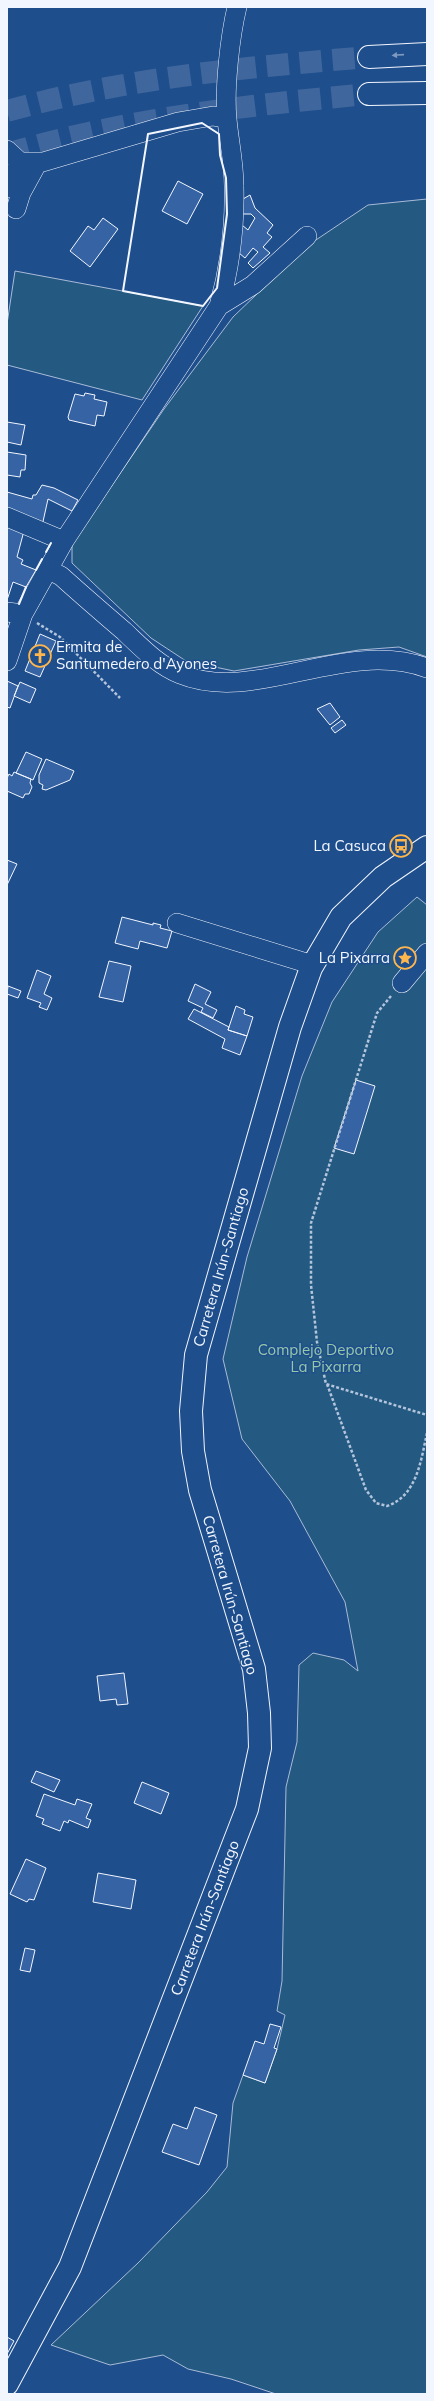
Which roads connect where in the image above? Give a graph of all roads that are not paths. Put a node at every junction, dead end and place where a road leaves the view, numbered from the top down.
1 (238, 7) edge
2 (427, 54) edge
3 (369, 57) tunnel mouth
4 (427, 93) edge
5 (369, 94) tunnel mouth
6 (227, 118) junction
7 (22, 158) edge
8 (7, 188) edge
9 (16, 209) dead end
10 (307, 236) dead end
11 (219, 306) junction
12 (7, 517) edge
13 (64, 541) junction
14 (49, 570) junction
15 (15, 613) edge
16 (7, 660) edge
17 (427, 668) edge
18 (427, 847) edge
19 (177, 924) dead end
20 (427, 954) edge
21 (313, 964) junction
22 (402, 984) road end
23 (7, 2384) edge

1 - 6 street
2 -> 3 highway
4 - 5 highway
6 - 7 street
6 - 11 street
7 - 8 street
7 - 9 street
10 - 11 street
11 - 13 street
12 - 13 street
13 - 14 street
14 - 15 street
14 - 17 street
15 - 16 street
18 - 21 highway, Carretera Irún-Santiago
19 - 21 street
20 - 22 street
21 - 23 highway, Carretera Irún-Santiago

